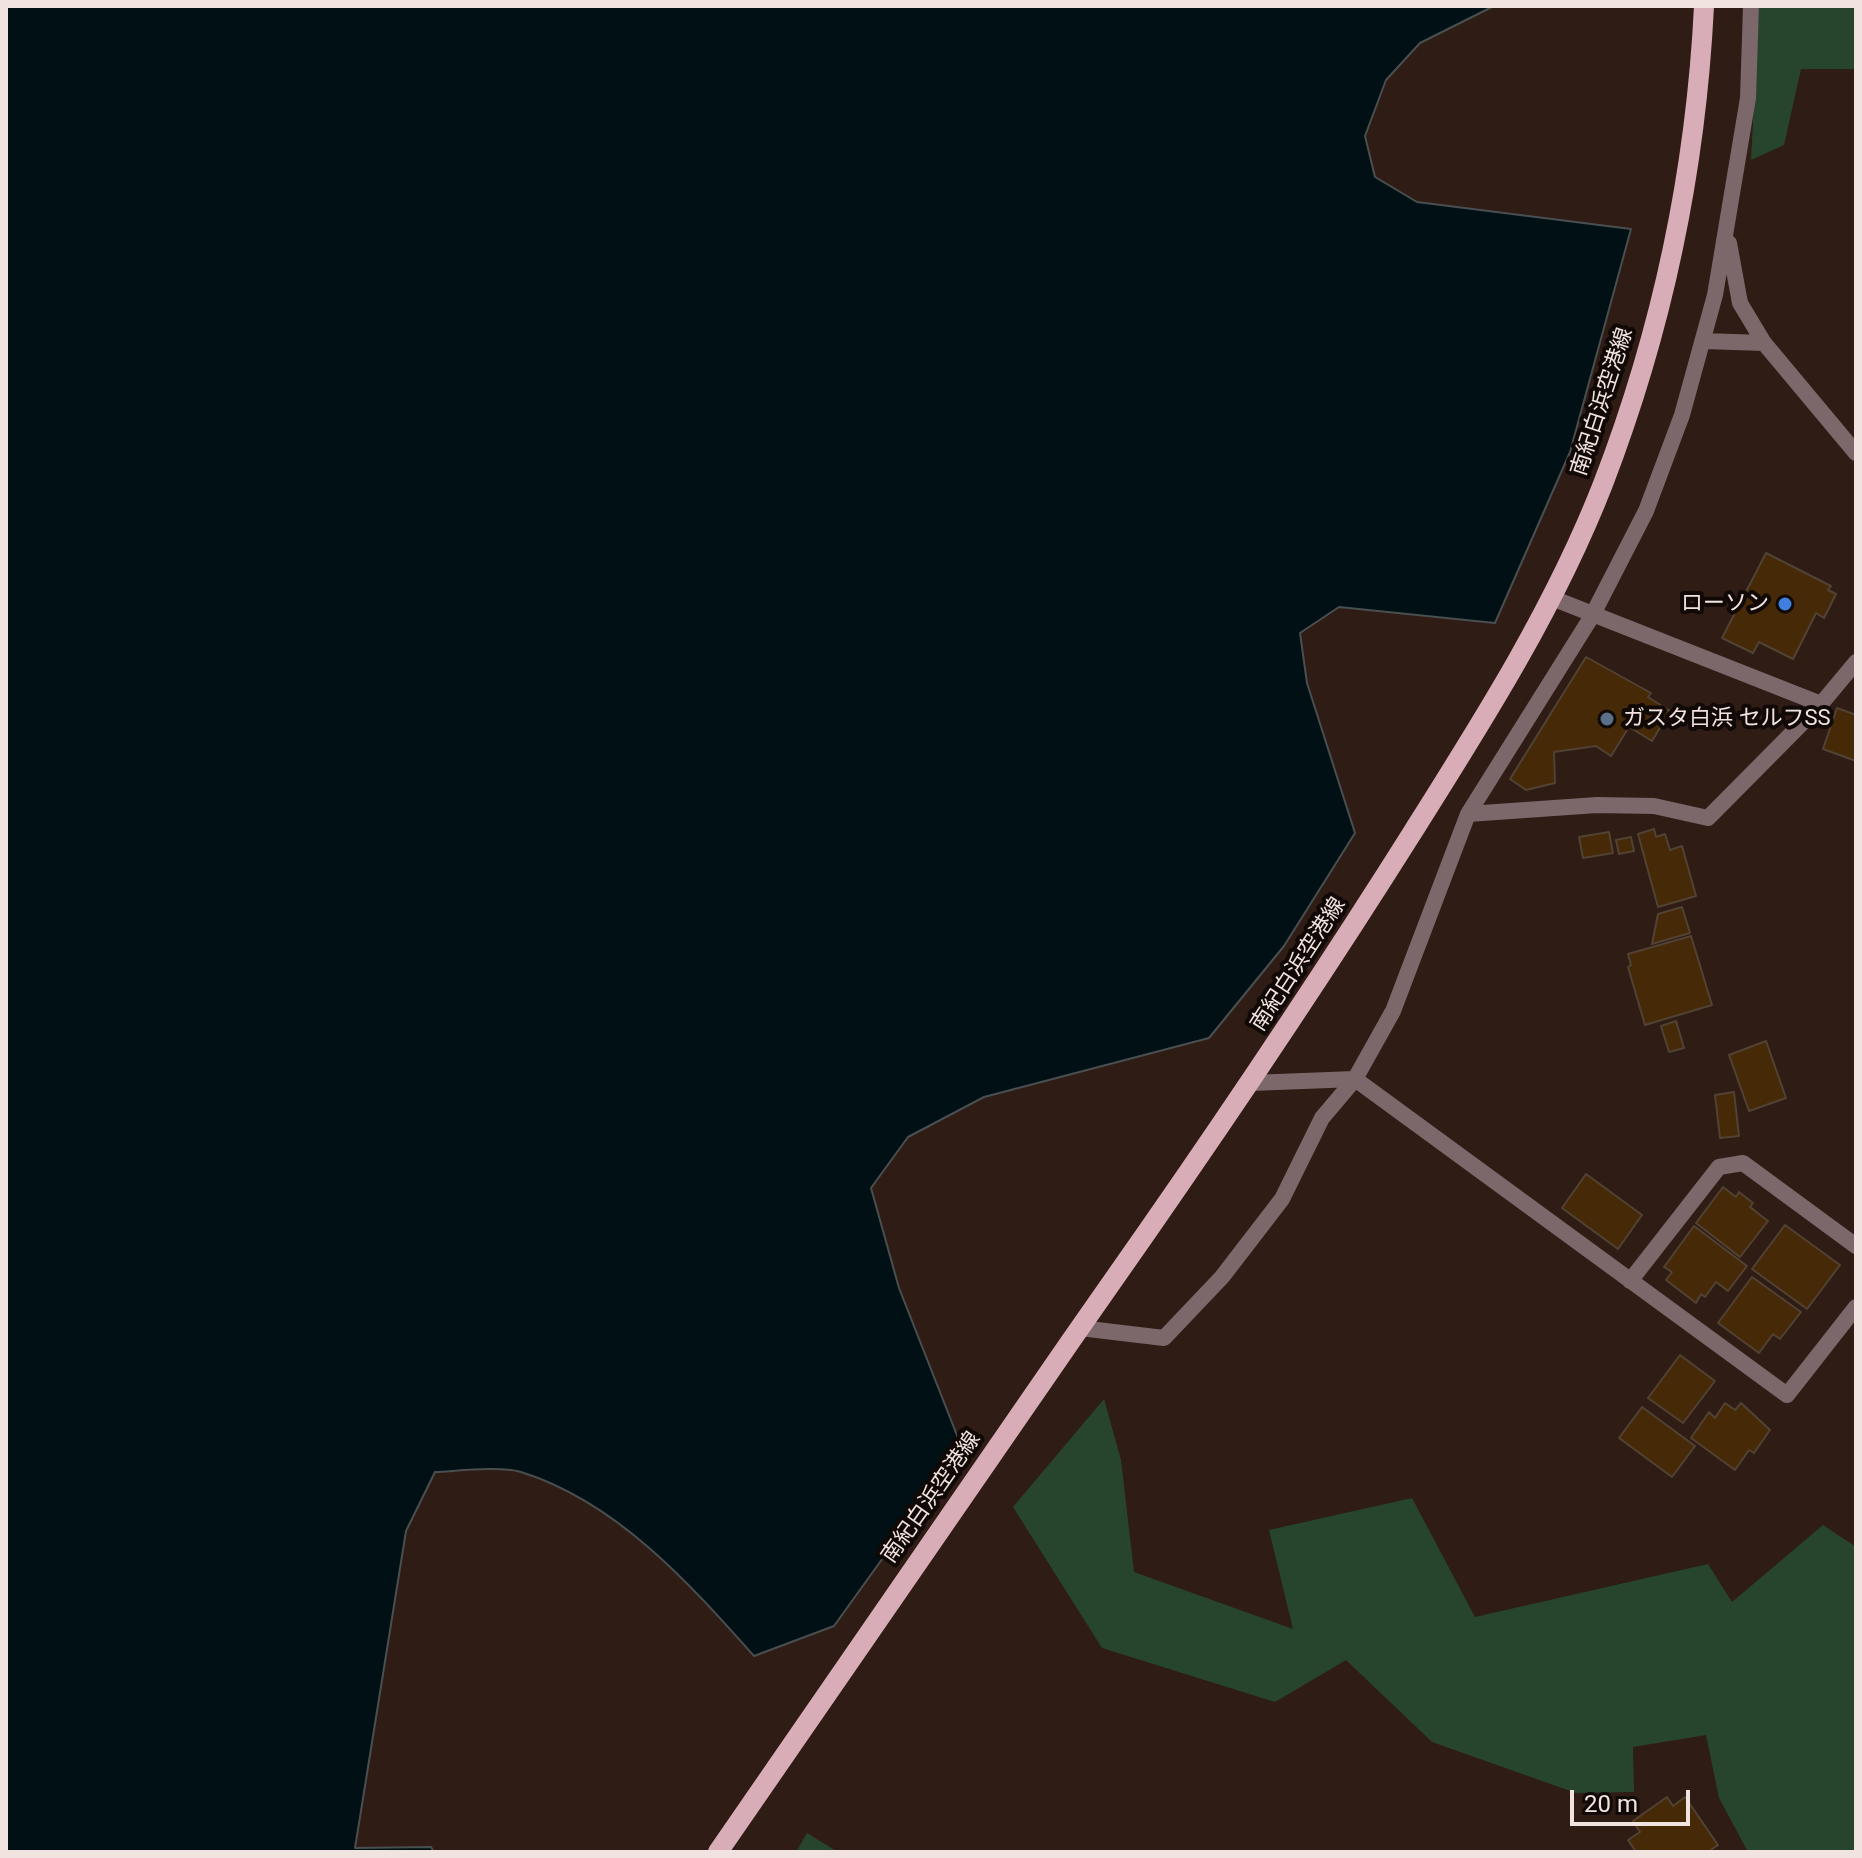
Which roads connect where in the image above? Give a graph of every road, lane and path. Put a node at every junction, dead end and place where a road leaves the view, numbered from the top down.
1 (1704, 6) edge
2 (1751, 6) edge
3 (1727, 234) junction
4 (1703, 341) junction
5 (1764, 343) junction
6 (1856, 453) edge
7 (1552, 598) junction
8 (1592, 616) junction
9 (1856, 662) edge
10 (1821, 704) junction
11 (1468, 814) junction
12 (1355, 1079) junction
13 (1251, 1083) junction
14 (1856, 1246) edge
15 (1630, 1281) junction
16 (1856, 1307) edge
17 (1080, 1328) junction
18 (718, 1852) edge

1 - 7 main road, 南紀白浜空港線
2 - 3 street
3 - 4 street
3 - 5 street
4 - 5 street
4 - 8 street
5 - 6 street
7 - 8 street
7 - 13 main road, 南紀白浜空港線
8 - 10 street
8 - 11 street
9 - 10 street
10 - 11 street
11 - 12 street
12 - 13 street
12 - 15 street
12 - 17 street
13 - 17 main road, 南紀白浜空港線
14 - 15 street
15 - 16 street
17 - 18 main road, 南紀白浜空港線

